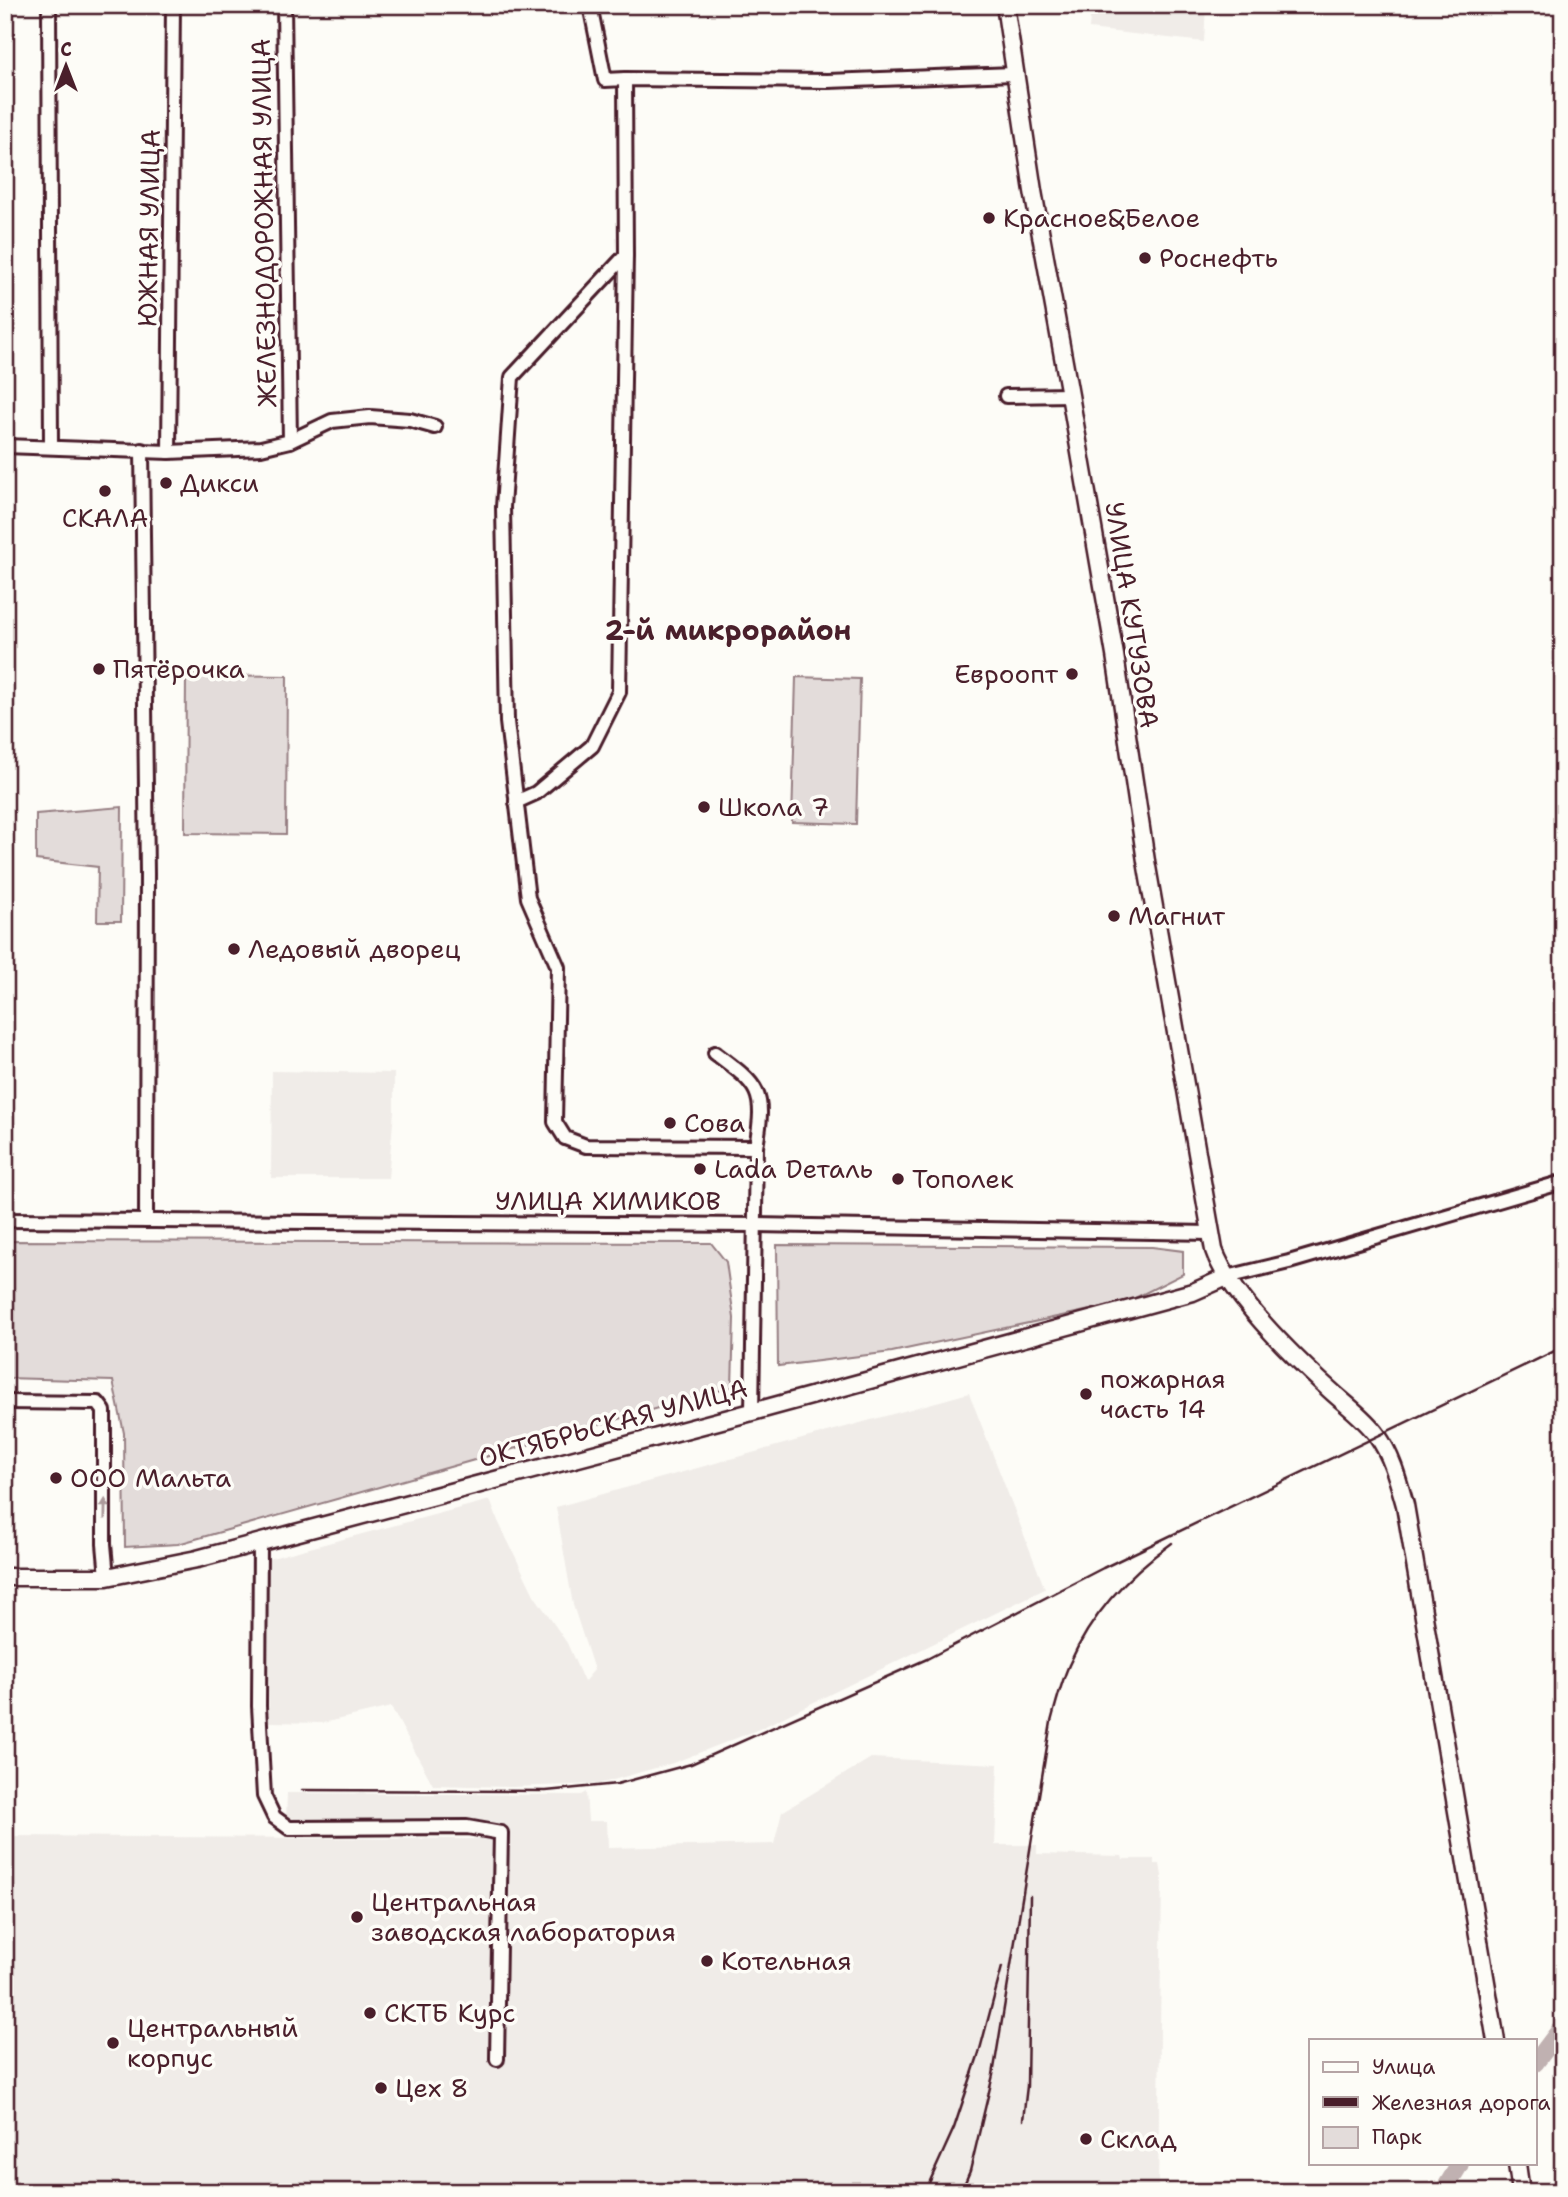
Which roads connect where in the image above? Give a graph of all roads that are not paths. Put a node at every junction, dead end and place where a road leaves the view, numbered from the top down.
1 (49, 5) edge
2 (173, 5) edge
3 (284, 5) edge
4 (590, 5) edge
5 (1005, 5) edge
6 (1014, 74) junction
7 (625, 79) junction
8 (626, 254) junction
9 (1070, 395) junction
10 (1006, 396) dead end
11 (435, 427) dead end
12 (290, 441) junction
13 (5, 446) edge
14 (51, 447) junction
15 (142, 450) junction
16 (169, 452) junction
17 (516, 802) junction
18 (715, 1053) dead end
19 (756, 1147) junction
20 (1563, 1182) edge
21 (5, 1220) edge
22 (146, 1221) junction
23 (755, 1225) junction
24 (1210, 1233) junction
25 (1227, 1277) junction
26 (5, 1402) edge
27 (752, 1412) junction
28 (260, 1542) junction
29 (5, 1577) edge
30 (107, 1577) junction
31 (1496, 2039) edge
32 (497, 2059) dead end
33 (1517, 2166) edge
34 (1521, 2192) edge

1 - 14 street
2 - 16 street, ЮЖНАЯ УЛИЦА
3 - 12 street, ЖЕЛЕЗНОДОРОЖНАЯ УЛИЦА
4 - 7 street
5 - 6 main road, УЛИЦА КУТУЗОВА
6 - 7 street
6 - 9 main road, УЛИЦА КУТУЗОВА
7 - 8 street
8 - 17 street
8 - 17 street
9 - 10 street
9 - 24 main road, УЛИЦА КУТУЗОВА
11 - 12 street
12 - 16 street
13 - 14 street
14 - 15 street
15 - 16 street
15 - 22 street
17 - 19 street
18 - 19 street
19 - 23 street
20 - 25 street
21 - 22 street, УЛИЦА ХИМИКОВ
22 - 23 street, УЛИЦА ХИМИКОВ
23 - 24 street, УЛИЦА ХИМИКОВ
23 - 27 street
24 - 25 main road, УЛИЦА КУТУЗОВА
25 - 27 main road, ОКТЯБРЬСКАЯ УЛИЦА
25 - 31 main road, УЛИЦА КУТУЗОВА
30 -> 26 street
27 - 28 main road, ОКТЯБРЬСКАЯ УЛИЦА
28 - 30 main road, ОКТЯБРЬСКАЯ УЛИЦА
28 - 32 street
29 - 30 main road, ОКТЯБРЬСКАЯ УЛИЦА
33 - 34 main road

